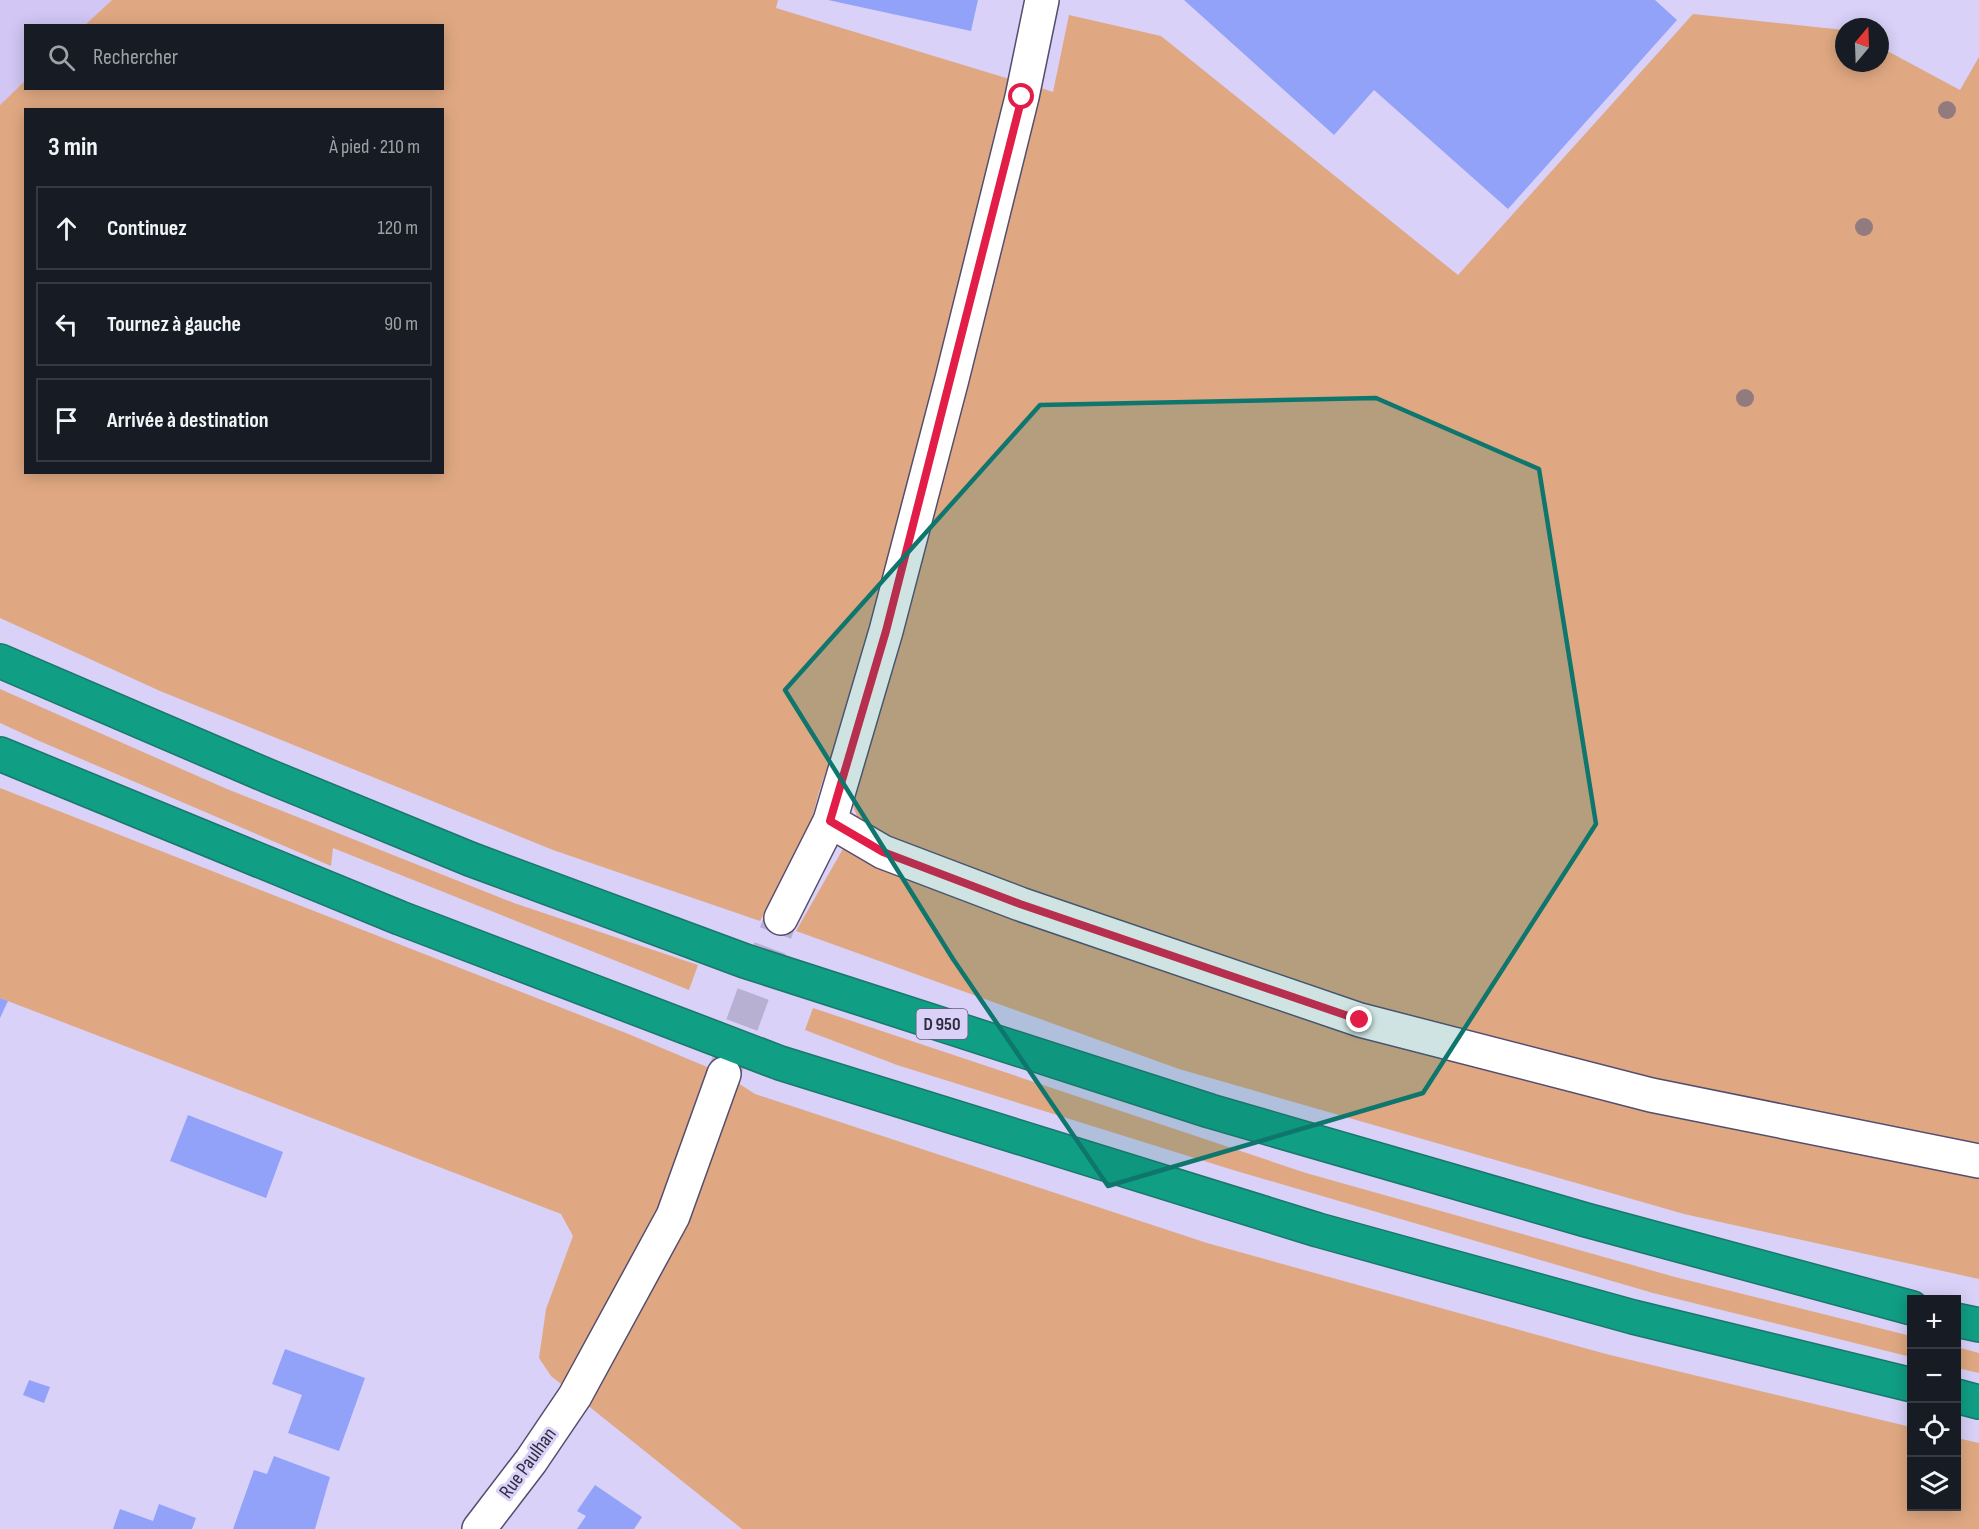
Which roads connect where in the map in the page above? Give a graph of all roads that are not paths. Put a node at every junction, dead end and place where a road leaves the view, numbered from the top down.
1 (1042, 0) edge
2 (0, 661) edge
3 (0, 754) edge
4 (830, 821) junction
5 (782, 918) tunnel mouth
6 (724, 1074) tunnel mouth
7 (1979, 1161) edge
8 (1907, 1307) edge
9 (1961, 1321) edge
10 (1979, 1325) edge
11 (1907, 1384) edge
12 (1961, 1397) edge
13 (1979, 1402) edge
14 (479, 1529) edge

1 - 4 street
2 - 8 highway, D 950
3 - 11 highway
4 - 5 street
4 - 7 street
6 - 14 street, Rue Paulhan
9 - 10 highway
12 - 13 highway

